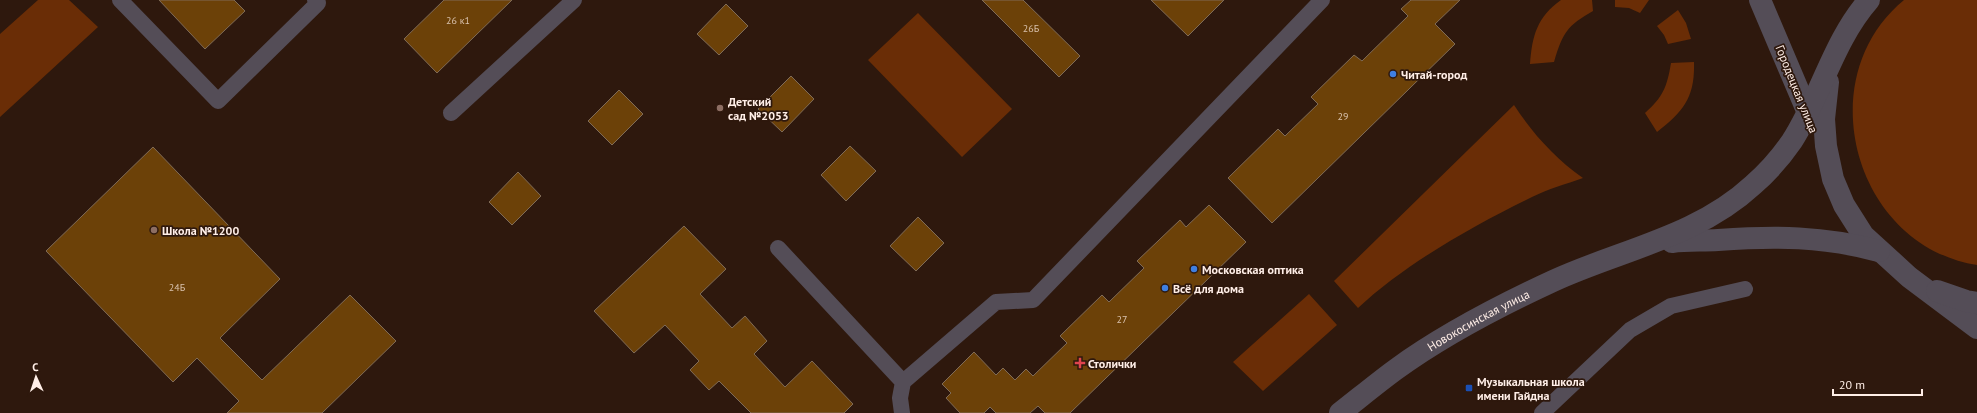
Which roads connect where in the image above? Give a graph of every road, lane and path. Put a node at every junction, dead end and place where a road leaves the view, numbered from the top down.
1 (120, 0) edge
2 (574, 0) edge
3 (1322, 0) edge
4 (1760, 0) edge
5 (1869, 0) edge
6 (318, 1) edge
7 (1844, 36) junction
8 (1807, 111) junction
9 (452, 112) dead end
10 (1833, 179) junction
11 (778, 248) dead end
12 (1629, 251) junction
13 (1883, 252) junction
14 (1909, 277) junction
15 (1745, 289) dead end
16 (1977, 303) edge
17 (1977, 328) edge
18 (903, 382) junction
19 (902, 413) edge
20 (1340, 413) edge
21 (1542, 413) edge

1 - 6 lane
2 - 9 lane
3 - 18 lane
4 - 8 street, Городецкая улица
5 - 7 street
7 - 8 street
7 - 10 street
8 - 10 street, Городецкая улица
8 - 12 street
10 - 13 street
11 - 18 lane
12 - 13 street
12 - 20 street, Новокосинская улица
13 - 14 street
14 - 16 street
14 - 17 street
15 - 21 lane
18 - 19 lane

